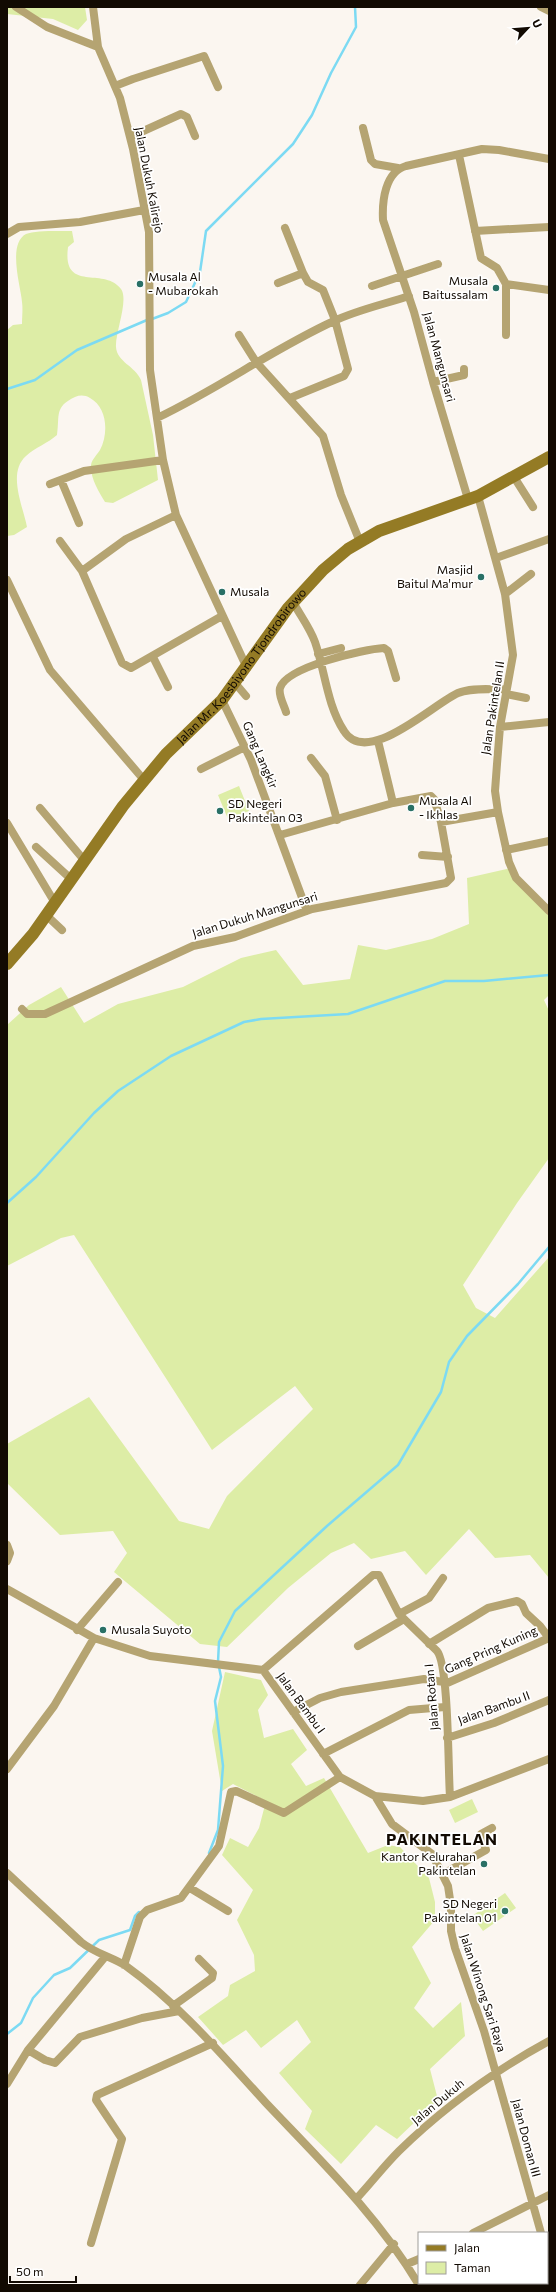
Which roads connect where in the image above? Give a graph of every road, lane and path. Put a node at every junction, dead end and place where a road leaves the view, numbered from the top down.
1 (16, 7) edge
2 (93, 7) edge
3 (541, 7) edge
4 (549, 11) edge
5 (98, 47) junction
6 (115, 86) junction
7 (218, 87) dead end
8 (363, 128) dead end
9 (196, 136) dead end
10 (130, 137) junction
11 (459, 155) junction
12 (549, 159) edge
13 (398, 168) junction
14 (144, 210) junction
15 (549, 227) edge
16 (285, 228) dead end
17 (475, 231) junction
18 (7, 234) edge
19 (438, 264) dead end
20 (303, 273) junction
21 (403, 276) junction
22 (278, 283) dead end
23 (506, 284) junction
24 (372, 286) dead end
25 (549, 290) edge
26 (409, 296) junction
27 (335, 320) junction
28 (239, 335) dead end
29 (506, 335) dead end
30 (256, 362) junction
31 (464, 370) dead end
32 (433, 382) junction
33 (290, 398) junction
34 (157, 418) junction
35 (549, 457) edge
36 (163, 460) junction
37 (514, 477) junction
38 (61, 480) junction
39 (50, 484) dead end
40 (473, 497) junction
41 (533, 507) dead end
42 (176, 515) junction
43 (78, 523) dead end
44 (549, 539) edge
45 (60, 541) dead end
46 (360, 542) junction
47 (496, 558) junction
48 (82, 571) junction
49 (531, 574) dead end
50 (7, 580) edge
51 (505, 594) junction
52 (293, 602) junction
53 (222, 616) junction
54 (341, 648) dead end
55 (318, 654) junction
56 (153, 657) junction
57 (320, 663) junction
58 (247, 668) junction
59 (396, 678) dead end
60 (235, 683) junction
61 (168, 687) dead end
62 (506, 692) junction
63 (246, 696) dead end
64 (526, 698) dead end
65 (222, 700) junction
66 (286, 712) dead end
67 (549, 722) edge
68 (500, 727) junction
69 (378, 741) junction
70 (245, 747) junction
71 (311, 758) dead end
72 (201, 769) dead end
73 (144, 780) junction
74 (393, 803) junction
75 (40, 808) dead end
76 (498, 812) junction
77 (337, 820) junction
78 (441, 822) junction
79 (7, 823) edge
80 (280, 834) junction
81 (549, 841) edge
82 (36, 847) dead end
83 (506, 850) junction
84 (422, 855) dead end
85 (448, 857) junction
86 (84, 860) junction
87 (71, 879) junction
88 (55, 903) junction
89 (307, 911) junction
90 (549, 911) edge
91 (46, 915) junction
92 (62, 930) dead end
93 (7, 964) edge
94 (22, 1009) dead end
95 (7, 1545) edge
96 (7, 1561) edge
97 (373, 1575) joint
98 (443, 1578) dead end
99 (118, 1582) dead end
100 (7, 1589) edge
101 (402, 1617) junction
102 (78, 1630) junction
103 (94, 1638) junction
104 (549, 1638) edge
105 (430, 1644) junction
106 (358, 1646) dead end
107 (263, 1670) junction
108 (444, 1683) junction
109 (549, 1700) edge
110 (446, 1707) junction
111 (293, 1712) junction
112 (447, 1738) junction
113 (323, 1754) junction
114 (549, 1759) edge
115 (7, 1769) edge
116 (340, 1777) junction
117 (375, 1796) junction
118 (450, 1797) junction
119 (492, 1828) dead end
120 (7, 1873) edge
121 (443, 1874) junction
122 (190, 1888) junction
123 (228, 1911) dead end
124 (105, 1957) junction
125 (200, 1959) dead end
126 (124, 1965) junction
127 (176, 2008) junction
128 (549, 2041) edge
129 (213, 2043) junction
130 (28, 2050) junction
131 (495, 2072) junction
132 (7, 2084) edge
133 (549, 2195) edge
134 (357, 2198) junction
135 (532, 2205) junction
136 (475, 2232) edge
137 (541, 2232) edge
138 (91, 2242) dead end
139 (394, 2244) junction
140 (418, 2259) edge
141 (407, 2264) junction
142 (418, 2283) edge
143 (360, 2285) edge

1 - 5 street
2 - 5 street, Jalan Dukuh Kalirejo
3 - 4 street
5 - 6 street, Jalan Dukuh Kalirejo
6 - 7 street
6 - 10 street, Jalan Dukuh Kalirejo
8 - 13 street
9 - 10 street
10 - 14 street, Jalan Dukuh Kalirejo
11 - 12 street
11 - 13 street
11 - 17 street
13 - 21 street, Jalan Mangunsari
14 - 18 street
14 - 34 street, Jalan Dukuh Kalirejo
15 - 17 street
16 - 20 street
17 - 23 street
19 - 21 street
20 - 22 street
20 - 27 street
21 - 24 street
21 - 26 street, Jalan Mangunsari
23 - 25 street
23 - 29 street
26 - 27 street
26 - 32 street, Jalan Mangunsari
27 - 30 street
27 - 33 street
28 - 30 street
30 - 33 street
30 - 34 street
31 - 32 street
32 - 40 street, Jalan Mangunsari
33 - 46 street
34 - 36 street, Jalan Dukuh Kalirejo
35 - 37 main road, Jalan Mr. Koesbiyono Tjondrobirowo
36 - 38 street
36 - 42 street, Jalan Dukuh Kalirejo
37 - 40 main road, Jalan Mr. Koesbiyono Tjondrobirowo
37 - 41 street
38 - 39 street
38 - 43 street
40 - 46 main road, Jalan Mr. Koesbiyono Tjondrobirowo
40 - 47 street, Jalan Pakintelan II
42 - 48 street
42 - 53 street, Jalan Dukuh Kalirejo
44 - 47 street
45 - 48 street
46 - 52 main road, Jalan Mr. Koesbiyono Tjondrobirowo
47 - 51 street, Jalan Pakintelan II
48 - 56 street
49 - 51 street
50 - 73 street
51 - 62 street, Jalan Pakintelan II
52 - 55 street
52 - 58 main road, Jalan Mr. Koesbiyono Tjondrobirowo
53 - 56 street
53 - 58 street, Jalan Dukuh Kalirejo
54 - 55 street
55 - 57 street
56 - 61 street
57 - 59 street
57 - 66 street
57 - 69 street
58 - 60 main road, Jalan Mr. Koesbiyono Tjondrobirowo
60 - 63 street
60 - 65 main road, Jalan Mr. Koesbiyono Tjondrobirowo
62 - 64 street
62 - 68 street, Jalan Pakintelan II
62 - 69 street
65 - 70 street, Gang Langkir
65 - 73 main road, Jalan Mr. Koesbiyono Tjondrobirowo
67 - 68 street
68 - 76 street, Jalan Pakintelan II
69 - 74 street
70 - 72 street
70 - 80 street, Gang Langkir
71 - 77 street
73 - 86 main road, Jalan Mr. Koesbiyono Tjondrobirowo
74 - 77 street, Jalan Dukuh Mangunsari
74 - 78 street, Jalan Dukuh Mangunsari
75 - 86 street
76 - 78 street
76 - 83 street, Jalan Pakintelan II
77 - 80 street, Jalan Dukuh Mangunsari
78 - 85 street, Jalan Dukuh Mangunsari
79 - 88 street
80 - 89 street, Gang Langkir
81 - 83 street
82 - 87 street
83 - 90 street, Jalan Pakintelan II
84 - 85 street
85 - 89 street, Jalan Dukuh Mangunsari
86 - 87 main road, Jalan Mr. Koesbiyono Tjondrobirowo
87 - 88 main road, Jalan Mr. Koesbiyono Tjondrobirowo
88 - 91 main road, Jalan Mr. Koesbiyono Tjondrobirowo
89 - 94 street, Jalan Dukuh Mangunsari
91 - 92 street
91 - 93 main road, Jalan Mr. Koesbiyono Tjondrobirowo
95 - 96 street
97 - 101 street, Jalan Rotan I
97 - 107 street, Jalan Bambu I
98 - 101 street
99 - 102 street
100 - 102 street
101 - 105 street, Jalan Rotan I
101 - 106 street
102 - 103 street
103 - 107 street
103 - 115 street
104 - 105 street
104 - 108 street, Gang Pring Kuning
105 - 108 street, Jalan Rotan I
107 - 111 street, Jalan Bambu I
108 - 110 street, Jalan Rotan I
108 - 111 street
109 - 112 street, Jalan Bambu II
110 - 112 street, Jalan Rotan I
110 - 113 street
111 - 113 street, Jalan Bambu I
112 - 118 street, Jalan Rotan I
113 - 116 street, Jalan Bambu I
114 - 118 street
116 - 117 street, Jalan Bambu I
116 - 122 street
117 - 118 street
117 - 121 street, Jalan Winong Sari Raya
119 - 121 street
120 - 124 street
121 - 131 street, Jalan Winong Sari Raya
122 - 123 street
122 - 126 street
124 - 126 street
124 - 130 street
125 - 127 street
126 - 127 street
127 - 129 street
127 - 130 street
128 - 131 street, Jalan Dukuh
129 - 134 street
129 - 138 street
130 - 132 street
131 - 134 street, Jalan Dukuh
131 - 135 street, Jalan Doman III
133 - 135 street
134 - 139 street
135 - 136 street
135 - 137 street, Jalan Doman III
139 - 141 street
139 - 143 street
140 - 141 street
141 - 142 street

